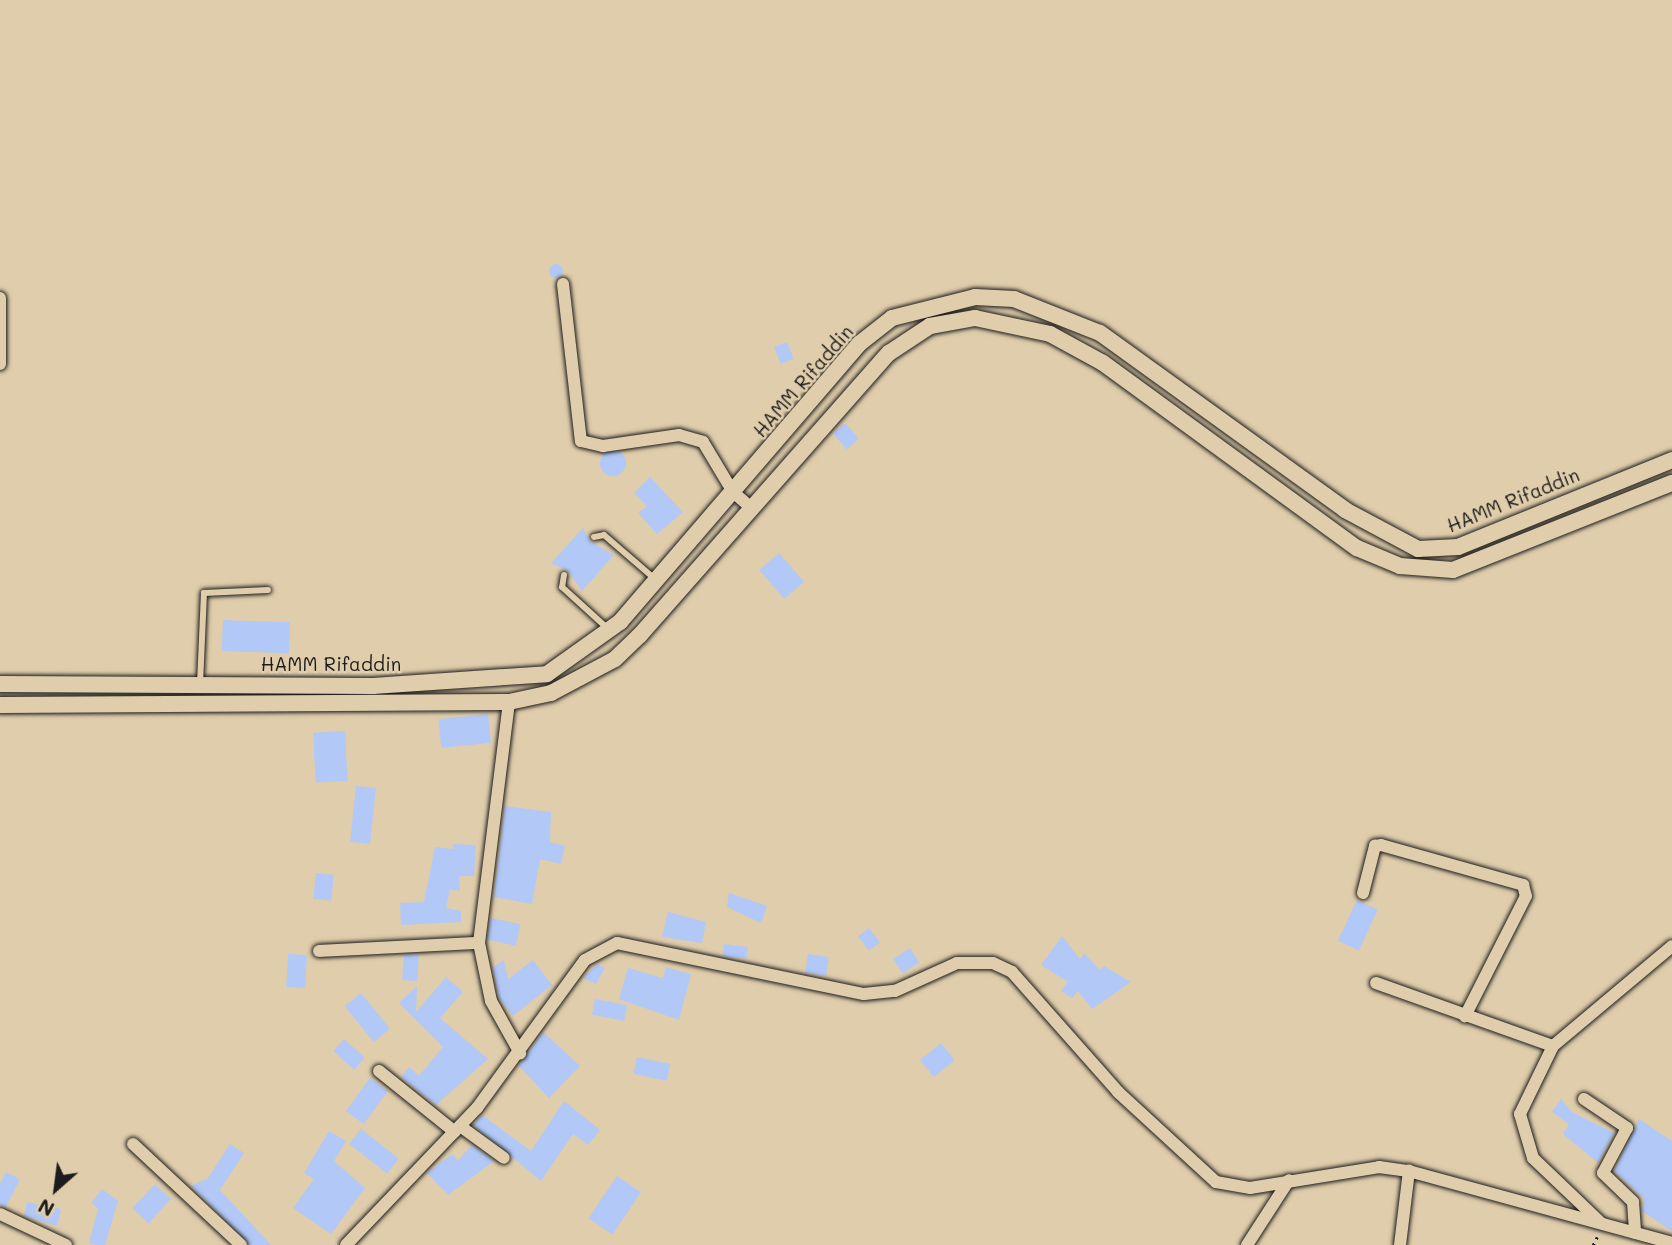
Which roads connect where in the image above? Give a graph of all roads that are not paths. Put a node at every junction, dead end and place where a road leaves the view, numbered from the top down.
1 (563, 284) dead end
2 (0, 298) edge
3 (0, 364) edge
4 (1672, 460) edge
5 (1672, 483) edge
6 (733, 492) junction
7 (750, 507) junction
8 (594, 537) dead end
9 (564, 575) dead end
10 (656, 581) junction
11 (268, 590) dead end
12 (611, 632) junction
13 (0, 684) edge
14 (255, 684) junction
15 (200, 685) junction
16 (509, 702) junction
17 (257, 703) junction
18 (0, 705) edge
19 (1363, 893) dead end
20 (479, 943) junction
21 (1672, 946) edge
22 (319, 951) dead end
23 (1376, 983) dead end
24 (1465, 1016) junction
25 (1553, 1046) junction
26 (520, 1053) junction
27 (379, 1070) dead end
28 (1584, 1099) dead end
29 (458, 1129) junction
30 (133, 1144) dead end
31 (504, 1158) dead end
32 (1409, 1171) junction
33 (1289, 1180) junction
34 (0, 1214) edge
35 (1601, 1224) junction
36 (1635, 1233) junction
37 (1672, 1243) edge
38 (66, 1245) edge
39 (241, 1245) edge
40 (346, 1245) edge
41 (1247, 1245) edge
42 (1400, 1245) edge

1 - 6 street
2 - 3 street
4 - 6 main road, HAMM Rifaddin
5 - 7 main road, HAMM Rifaddin
6 - 7 street
6 - 10 main road, HAMM Rifaddin
7 - 16 main road, HAMM Rifaddin
8 - 10 lane
9 - 12 lane
10 - 12 main road, HAMM Rifaddin
11 - 15 lane
12 - 14 main road, HAMM Rifaddin
13 - 15 main road, HAMM Rifaddin
14 - 15 main road, HAMM Rifaddin
14 - 17 main road
16 - 17 main road, HAMM Rifaddin
16 - 20 street
17 - 18 main road, HAMM Rifaddin
19 - 24 street
20 - 22 street
20 - 26 street
21 - 25 street
23 - 24 street
24 - 25 street
25 - 35 street
26 - 29 street
26 - 33 street
27 - 29 street
28 - 36 street
29 - 31 street
29 - 40 street
30 - 39 street
32 - 33 street
32 - 35 street
32 - 42 street
33 - 41 street
34 - 38 street
35 - 36 street
36 - 37 street

